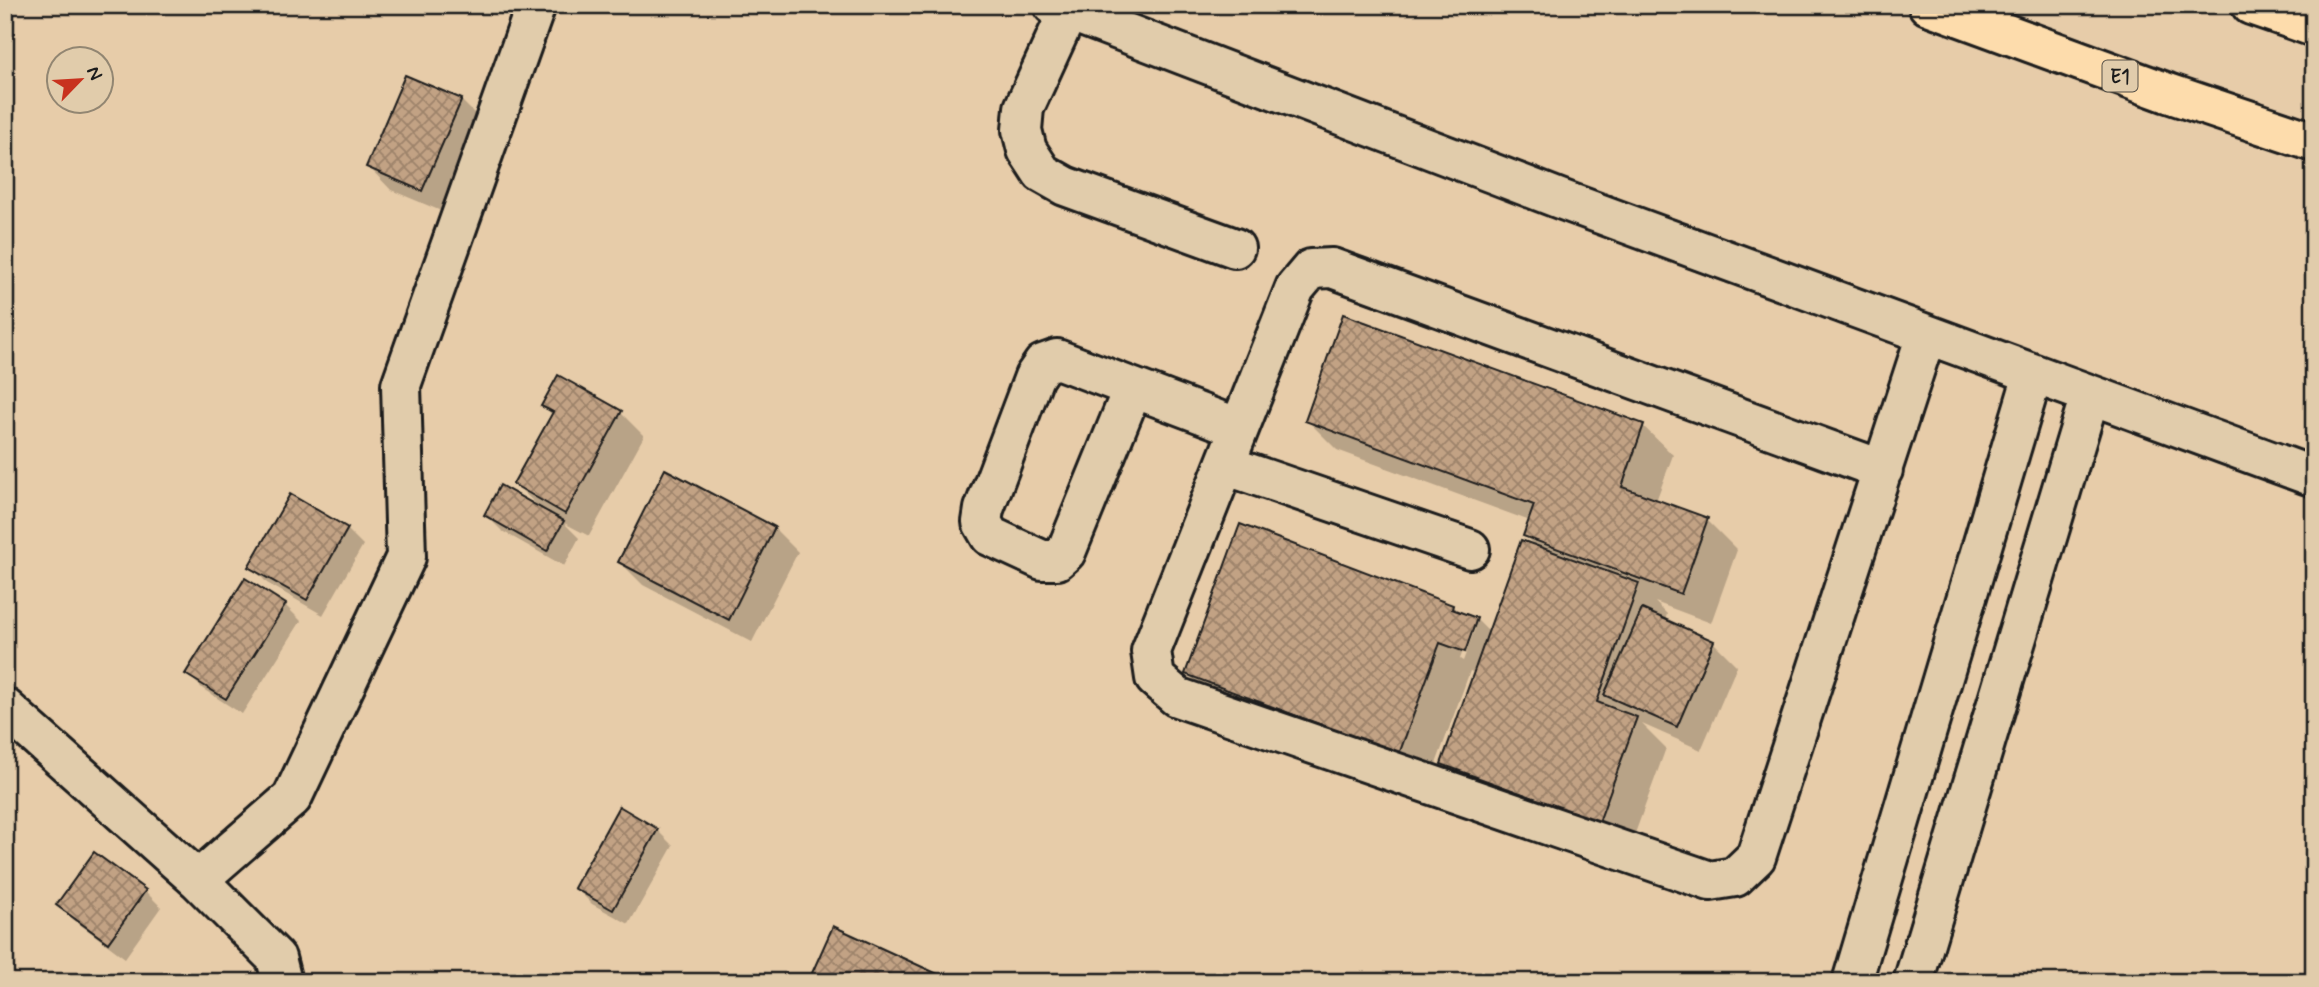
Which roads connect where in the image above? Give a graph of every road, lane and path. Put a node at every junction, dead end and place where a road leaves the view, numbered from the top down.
1 (536, 5) edge
2 (1928, 5) edge
3 (2250, 5) edge
4 (1061, 8) edge
5 (2314, 27) edge
6 (2314, 142) edge
7 (1235, 248) dead end
8 (1926, 335) junction
9 (2033, 375) junction
10 (1133, 388) junction
11 (2090, 395) junction
12 (1239, 428) junction
13 (1225, 465) junction
14 (1883, 470) junction
15 (2314, 477) edge
16 (1470, 549) dead end
17 (5, 708) edge
18 (198, 880) junction
19 (282, 982) edge
20 (1852, 982) edge
21 (1913, 982) edge

1 - 18 street
2 - 6 highway, E1
3 - 5 highway
4 - 7 street
4 - 8 street
8 - 9 street
8 - 14 street
9 - 11 street
9 - 20 street
10 - 10 street
10 - 12 street
11 - 15 street
11 - 21 street
12 - 13 street
12 - 14 street
13 - 14 street
13 - 16 street
17 - 18 street
18 - 19 street

